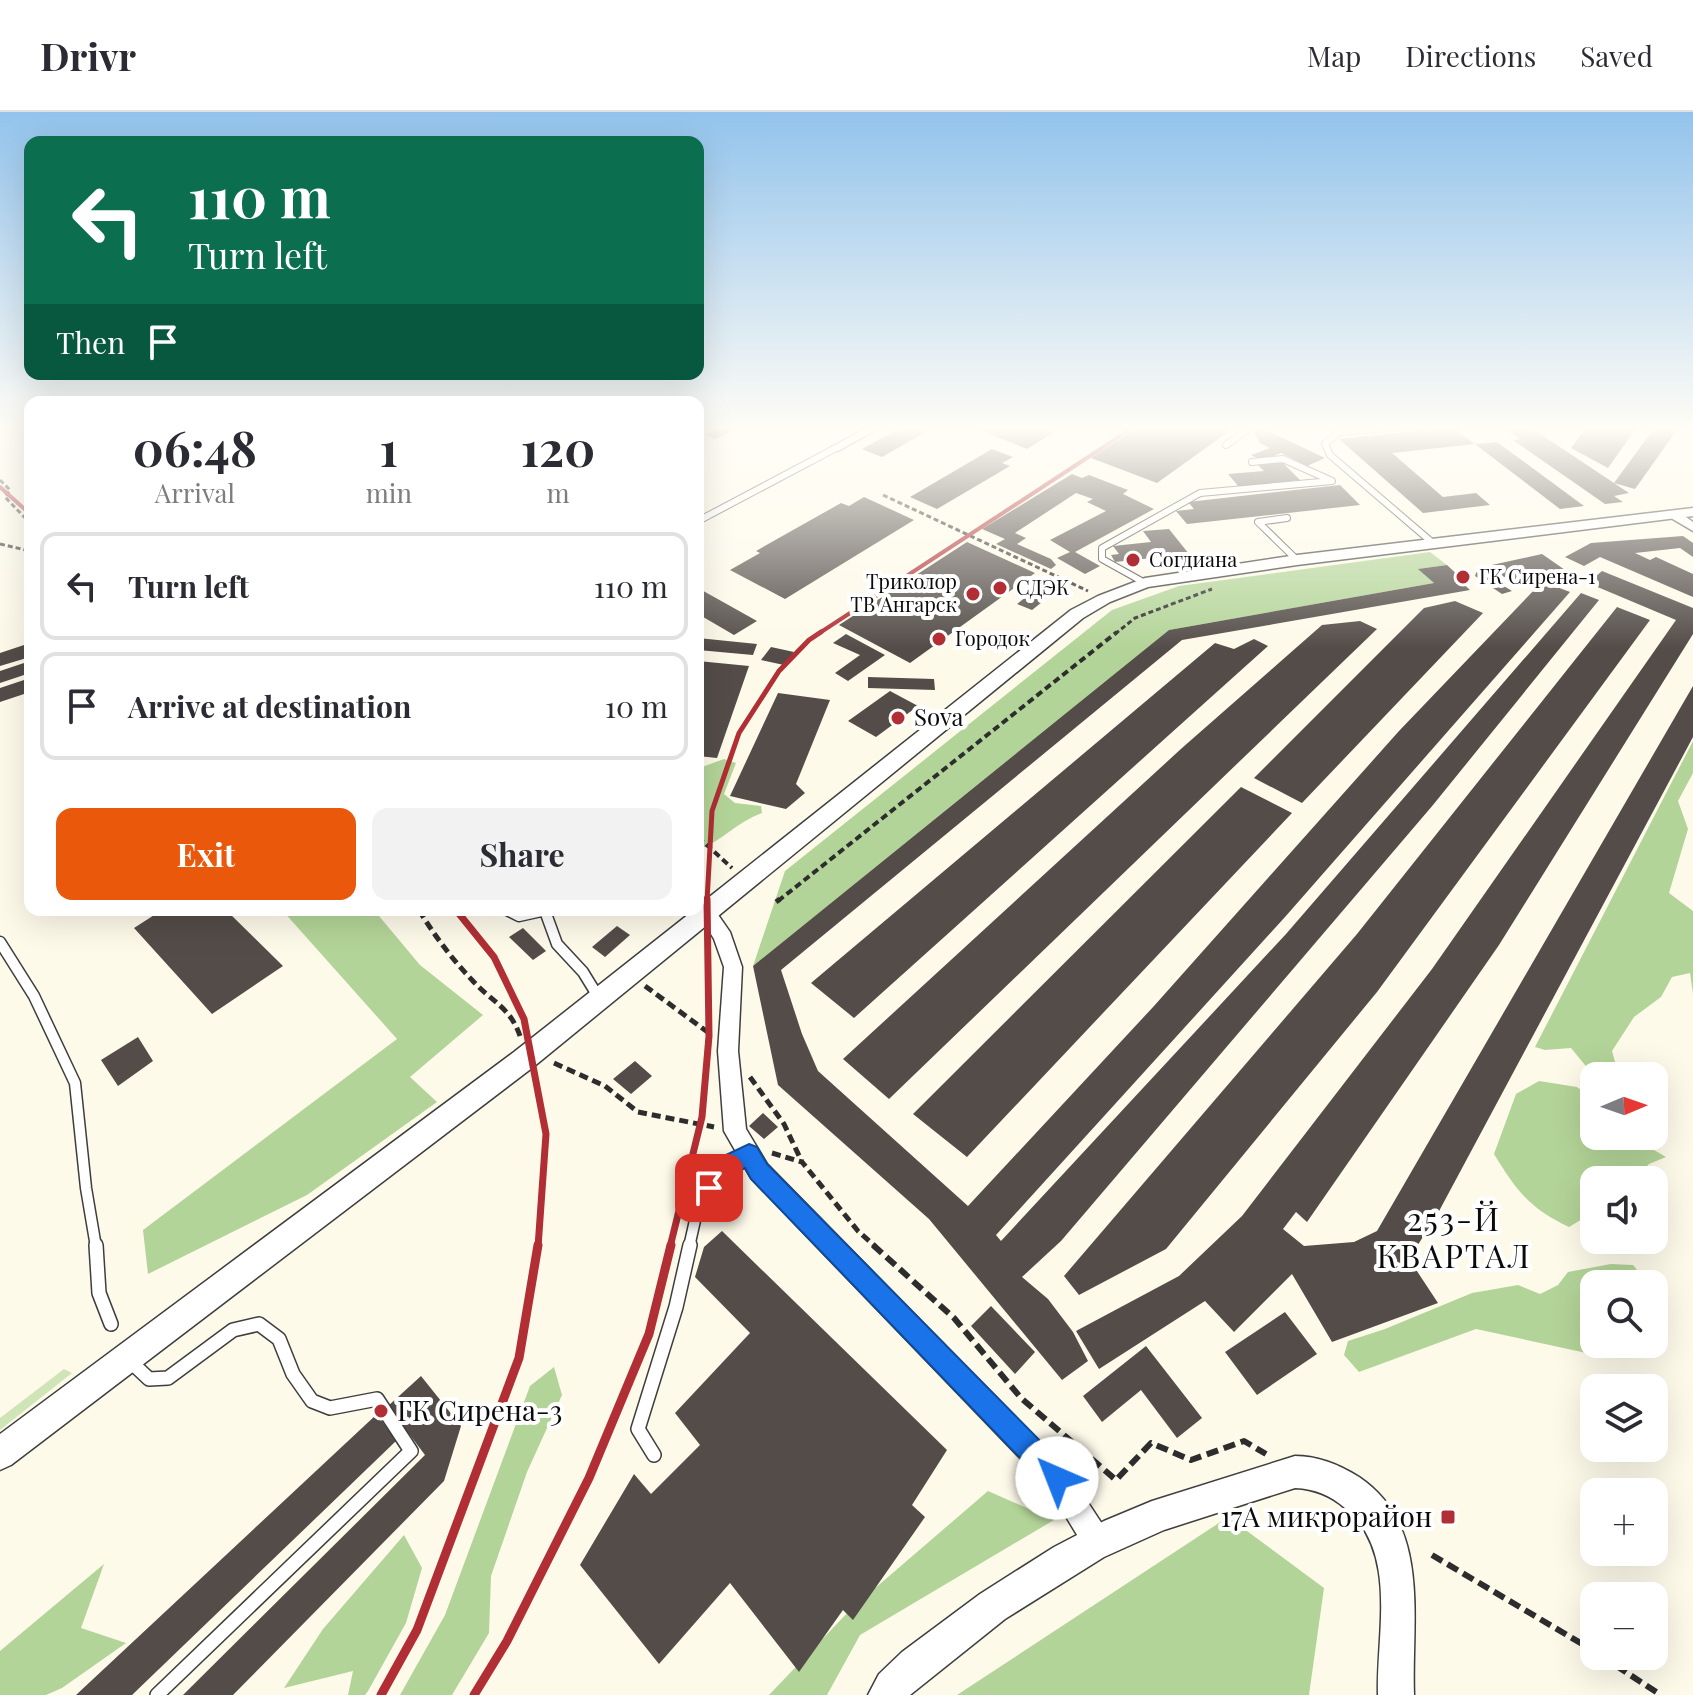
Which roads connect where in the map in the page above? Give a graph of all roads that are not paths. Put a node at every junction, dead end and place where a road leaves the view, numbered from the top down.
1 (736, 501) edge
2 (1186, 501) edge
3 (1384, 501) edge
4 (1693, 512) edge
5 (1675, 515) junction
6 (704, 518) edge
7 (1287, 518) dead end
8 (1693, 527) edge
9 (1434, 544) junction
10 (1297, 560) junction
11 (1145, 583) junction
12 (704, 909) edge
13 (704, 913) edge
14 (547, 916) edge
15 (695, 916) edge
16 (0, 942) edge
17 (600, 999) junction
18 (749, 1154) junction
19 (111, 1324) dead end
20 (126, 1357) junction
21 (0, 1454) edge
22 (654, 1455) dead end
23 (1098, 1543) junction
24 (157, 1695) edge
25 (886, 1695) edge
26 (1396, 1695) edge

1 - 6 lane
2 - 11 lane
3 - 9 lane
4 - 5 street
5 - 8 street
5 - 9 street
7 - 10 lane
9 - 10 street
10 - 11 street
11 - 12 street
13 - 18 street
14 - 17 lane
15 - 17 street
16 - 19 lane
17 - 20 street
18 - 22 lane
18 - 23 street
20 - 21 street
20 - 24 lane
23 - 25 street
23 - 26 street

